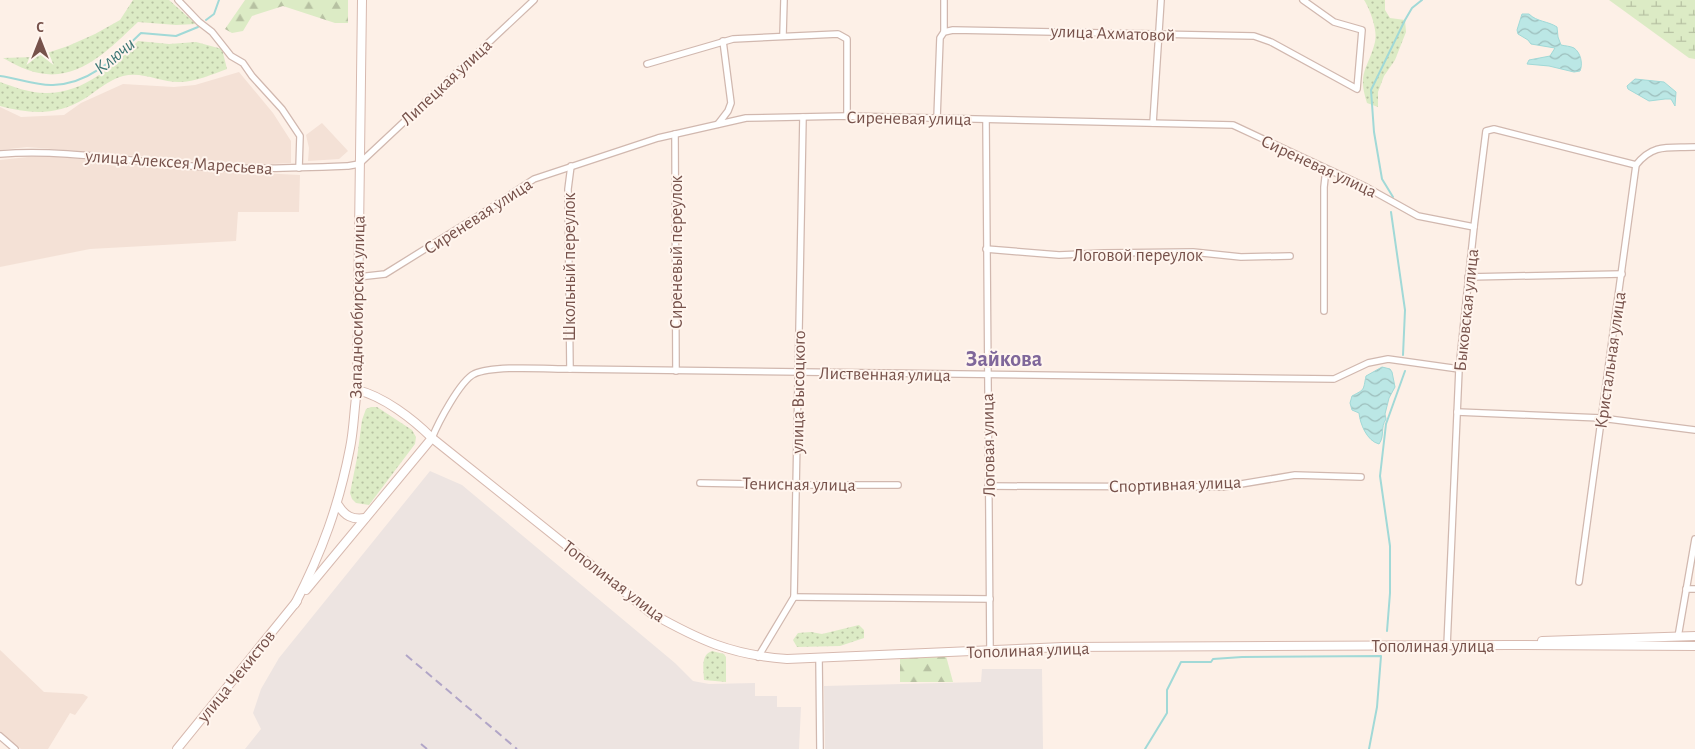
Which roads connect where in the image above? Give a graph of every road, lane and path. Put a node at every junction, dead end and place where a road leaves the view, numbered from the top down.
1 (178, 0) edge
2 (362, 0) edge
3 (534, 0) edge
4 (784, 0) edge
5 (944, 0) edge
6 (1161, 0) edge
7 (1303, 0) edge
8 (944, 32) junction
9 (782, 35) junction
10 (1158, 35) junction
11 (723, 41) junction
12 (647, 64) dead end
13 (847, 116) junction
14 (803, 117) junction
15 (937, 118) junction
16 (986, 120) junction
17 (1153, 123) junction
18 (717, 124) junction
19 (675, 134) junction
20 (1695, 147) edge
21 (0, 154) edge
22 (359, 164) junction
23 (1636, 165) junction
24 (571, 166) junction
25 (299, 168) junction
26 (1326, 168) junction
27 (1474, 227) junction
28 (986, 249) junction
29 (1290, 256) dead end
30 (1622, 274) junction
31 (358, 277) junction
32 (1468, 277) junction
33 (1324, 311) dead end
34 (570, 369) junction
35 (1459, 369) junction
36 (676, 370) junction
37 (798, 372) junction
38 (987, 375) junction
39 (357, 390) junction
40 (1457, 412) junction
41 (1601, 418) junction
42 (1695, 430) edge
43 (432, 438) junction
44 (1360, 477) dead end
45 (700, 482) dead end
46 (898, 484) dead end
47 (796, 485) junction
48 (988, 486) junction
49 (338, 505) junction
50 (365, 518) junction
51 (1695, 539) edge
52 (1579, 582) dead end
53 (1686, 590) junction
54 (1695, 590) edge
55 (794, 597) junction
56 (990, 599) junction
57 (295, 604) junction
58 (1695, 636) edge
59 (1678, 637) junction
60 (1510, 645) junction
61 (1447, 646) junction
62 (1695, 646) edge
63 (990, 650) junction
64 (758, 657) junction
65 (819, 658) junction
66 (0, 736) edge
67 (15, 749) edge
68 (177, 749) edge
69 (820, 749) edge

1 - 25 street
2 - 22 main road, Западносибирская улица
3 - 22 street, Липецкая улица
4 - 9 street
5 - 8 street
6 - 10 street
7 - 10 street, улица Ахматовой
8 - 10 street, улица Ахматовой
8 - 15 street
9 - 11 street
9 - 13 street
10 - 17 street
11 - 12 street
11 - 18 street
13 - 14 street, Сиреневая улица
13 - 15 street, Сиреневая улица
14 - 18 street, Сиреневая улица
14 - 37 street, улица Высоцкого
15 - 16 street, Сиреневая улица
16 - 17 street, Сиреневая улица
16 - 28 street, Логовая улица
17 - 26 street, Сиреневая улица
18 - 19 street, Сиреневая улица
19 - 24 street, Сиреневая улица
19 - 36 street, Сиреневый переулок
20 - 23 street
21 - 25 street, улица Алексея Маресьева
22 - 25 street, улица Алексея Маресьева
22 - 31 main road, Западносибирская улица
23 - 27 street, Быковская улица
23 - 30 street, Кристальная улица
24 - 31 street, Сиреневая улица
24 - 34 street, Школьный переулок
26 - 27 street, Сиреневая улица
26 - 33 street
27 - 32 street, Быковская улица
28 - 29 street, Логовой переулок
28 - 38 street, Логовая улица
30 - 32 street
30 - 41 street, Кристальная улица
31 - 39 main road, Западносибирская улица
32 - 35 street, Быковская улица
34 - 36 street, Лиственная улица
34 - 43 street, Лиственная улица
35 - 38 street, Лиственная улица
35 - 40 street, Быковская улица
36 - 37 street, Лиственная улица
37 - 38 street, Лиственная улица
37 - 47 street, улица Высоцкого
38 - 48 street, Логовая улица
39 - 43 main road, Тополиная улица
39 - 49 main road, Западносибирская улица
40 - 41 street
40 - 61 street, Быковская улица
41 - 42 street
41 - 52 street, Кристальная улица
43 - 50 main road
43 - 64 main road, Тополиная улица
44 - 48 street, Спортивная улица
45 - 47 street, Тенисная улица
46 - 47 street, Тенисная улица
47 - 55 street, улица Высоцкого
48 - 56 street, Логовая улица
49 - 50 main road
49 - 57 main road, Западносибирская улица
50 - 57 main road
51 - 53 street
53 - 54 street
53 - 59 street
55 - 56 street
55 - 64 street, улица Высоцкого
56 - 63 street, Логовая улица
57 - 68 main road, улица Чекистов
58 - 59 main road
59 - 60 main road
60 - 61 main road, Тополиная улица
60 - 62 main road, Тополиная улица
61 - 63 main road, Тополиная улица
63 - 65 main road, Тополиная улица
64 - 65 main road, Тополиная улица
65 - 69 street
66 - 67 street

